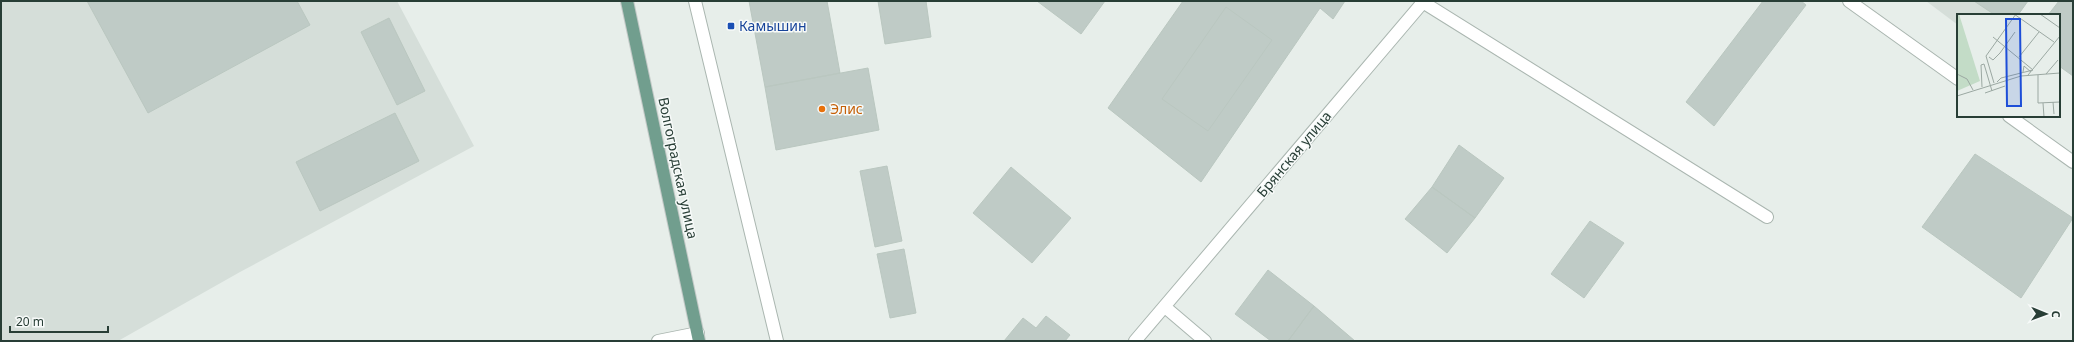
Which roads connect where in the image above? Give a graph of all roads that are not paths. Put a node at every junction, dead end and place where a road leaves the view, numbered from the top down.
1 (627, 1) edge
2 (695, 1) edge
3 (1849, 1) edge
4 (1423, 2) edge
5 (1957, 78) edge
6 (2010, 117) edge
7 (2073, 162) edge
8 (1767, 217) dead end
9 (1165, 307) junction
10 (698, 337) edge
11 (658, 341) edge
12 (777, 341) edge
13 (1135, 341) edge
14 (1205, 341) edge

1 - 10 main road, Волгоградская улица
2 - 12 street
3 - 5 street
4 - 8 street
4 - 9 street, Брянская улица
6 - 7 street
9 - 13 street, Брянская улица
9 - 14 street
10 - 11 street

